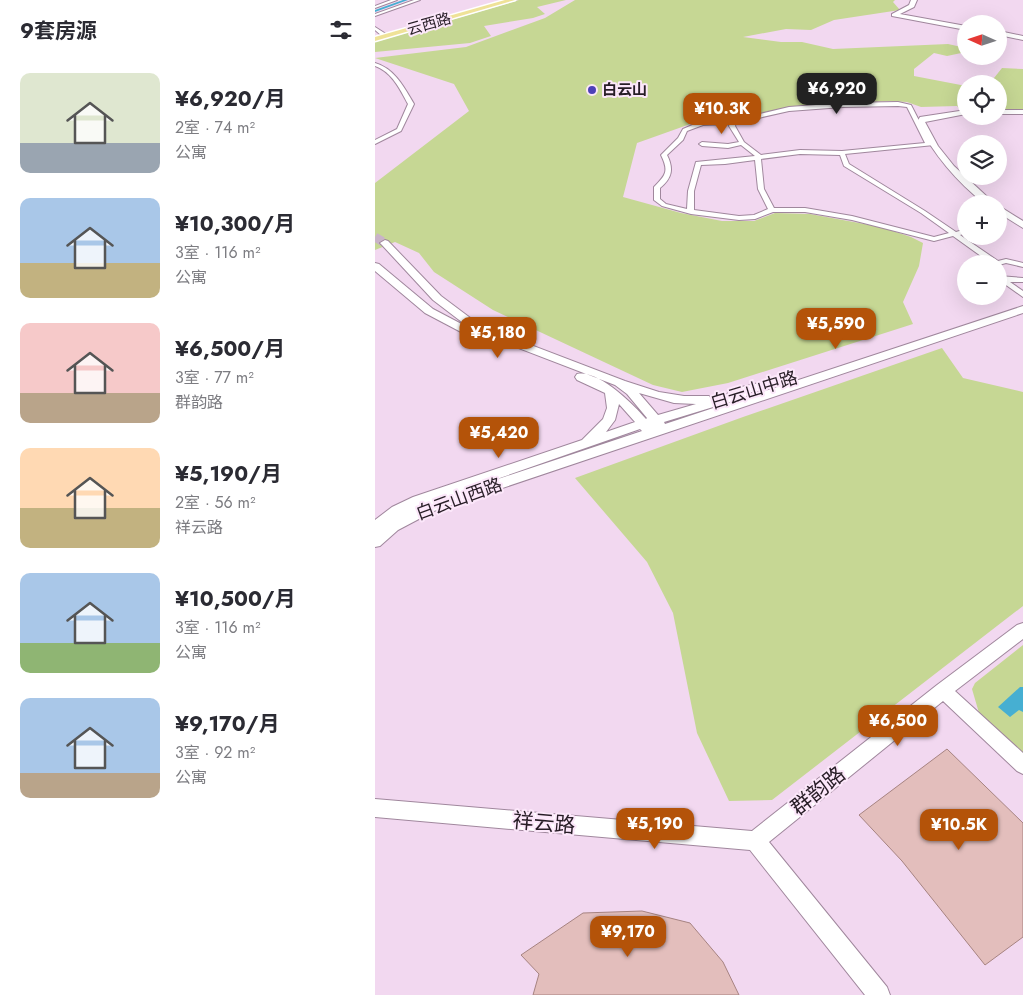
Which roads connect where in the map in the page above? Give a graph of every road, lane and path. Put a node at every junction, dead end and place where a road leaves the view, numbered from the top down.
1 (395, 0) edge
2 (418, 0) edge
3 (505, 0) edge
4 (512, 0) edge
5 (914, 0) edge
6 (375, 7) edge
7 (375, 15) edge
8 (957, 26) edge
9 (375, 28) edge
10 (384, 35) junction
11 (1007, 35) edge
12 (375, 38) edge
13 (1023, 38) edge
14 (375, 64) edge
15 (1007, 112) edge
16 (1023, 112) edge
17 (957, 113) edge
18 (734, 122) junction
19 (375, 142) edge
20 (742, 143) junction
21 (702, 144) dead end
22 (930, 144) junction
23 (842, 153) junction
24 (758, 156) junction
25 (979, 195) edge
26 (773, 210) junction
27 (691, 212) junction
28 (1007, 215) edge
29 (1023, 225) edge
30 (957, 234) edge
31 (953, 235) junction
32 (385, 243) tunnel mouth
33 (983, 255) edge
34 (1007, 261) edge
35 (1023, 265) edge
36 (375, 266) edge
37 (1007, 279) edge
38 (1023, 280) edge
39 (1007, 282) edge
40 (1023, 295) edge
41 (1023, 303) edge
42 (1023, 309) edge
43 (776, 383) junction
44 (615, 387) junction
45 (653, 427) junction
46 (579, 448) junction
47 (375, 528) edge
48 (375, 542) edge
49 (1023, 630) edge
50 (943, 690) junction
51 (1023, 765) edge
52 (375, 808) edge
53 (755, 841) junction
54 (879, 995) edge

1 - 6 street
2 - 7 street
3 - 10 main road, 云西路
4 - 12 main road, 云西路
5 - 8 main road
9 - 10 street
10 - 12 main road, 云西路
11 - 13 main road
14 - 19 street
15 - 16 main road
17 - 22 main road
18 - 20 street
18 - 22 street
18 - 27 street
20 - 21 street
20 - 24 street
22 - 23 street
22 - 25 main road
23 - 24 street
23 - 31 street
24 - 26 street
24 - 27 street
26 - 27 street
26 - 31 street
28 - 29 main road
30 - 31 street
31 - 33 street
32 - 44 main road
34 - 35 street
36 - 44 main road
37 - 38 street
39 - 40 street
41 - 43 main road, 白云山中路
42 - 45 main road, 白云山中路
43 - 44 main road
43 - 45 main road, 白云山中路
44 - 45 main road
44 - 46 main road
45 - 46 main road, 白云山西路
45 - 48 main road, 白云山西路
46 - 47 main road, 白云山西路
49 - 50 main road, 群韵路
50 - 51 main road
50 - 53 main road, 群韵路
52 - 53 main road, 祥云路
53 - 54 main road

